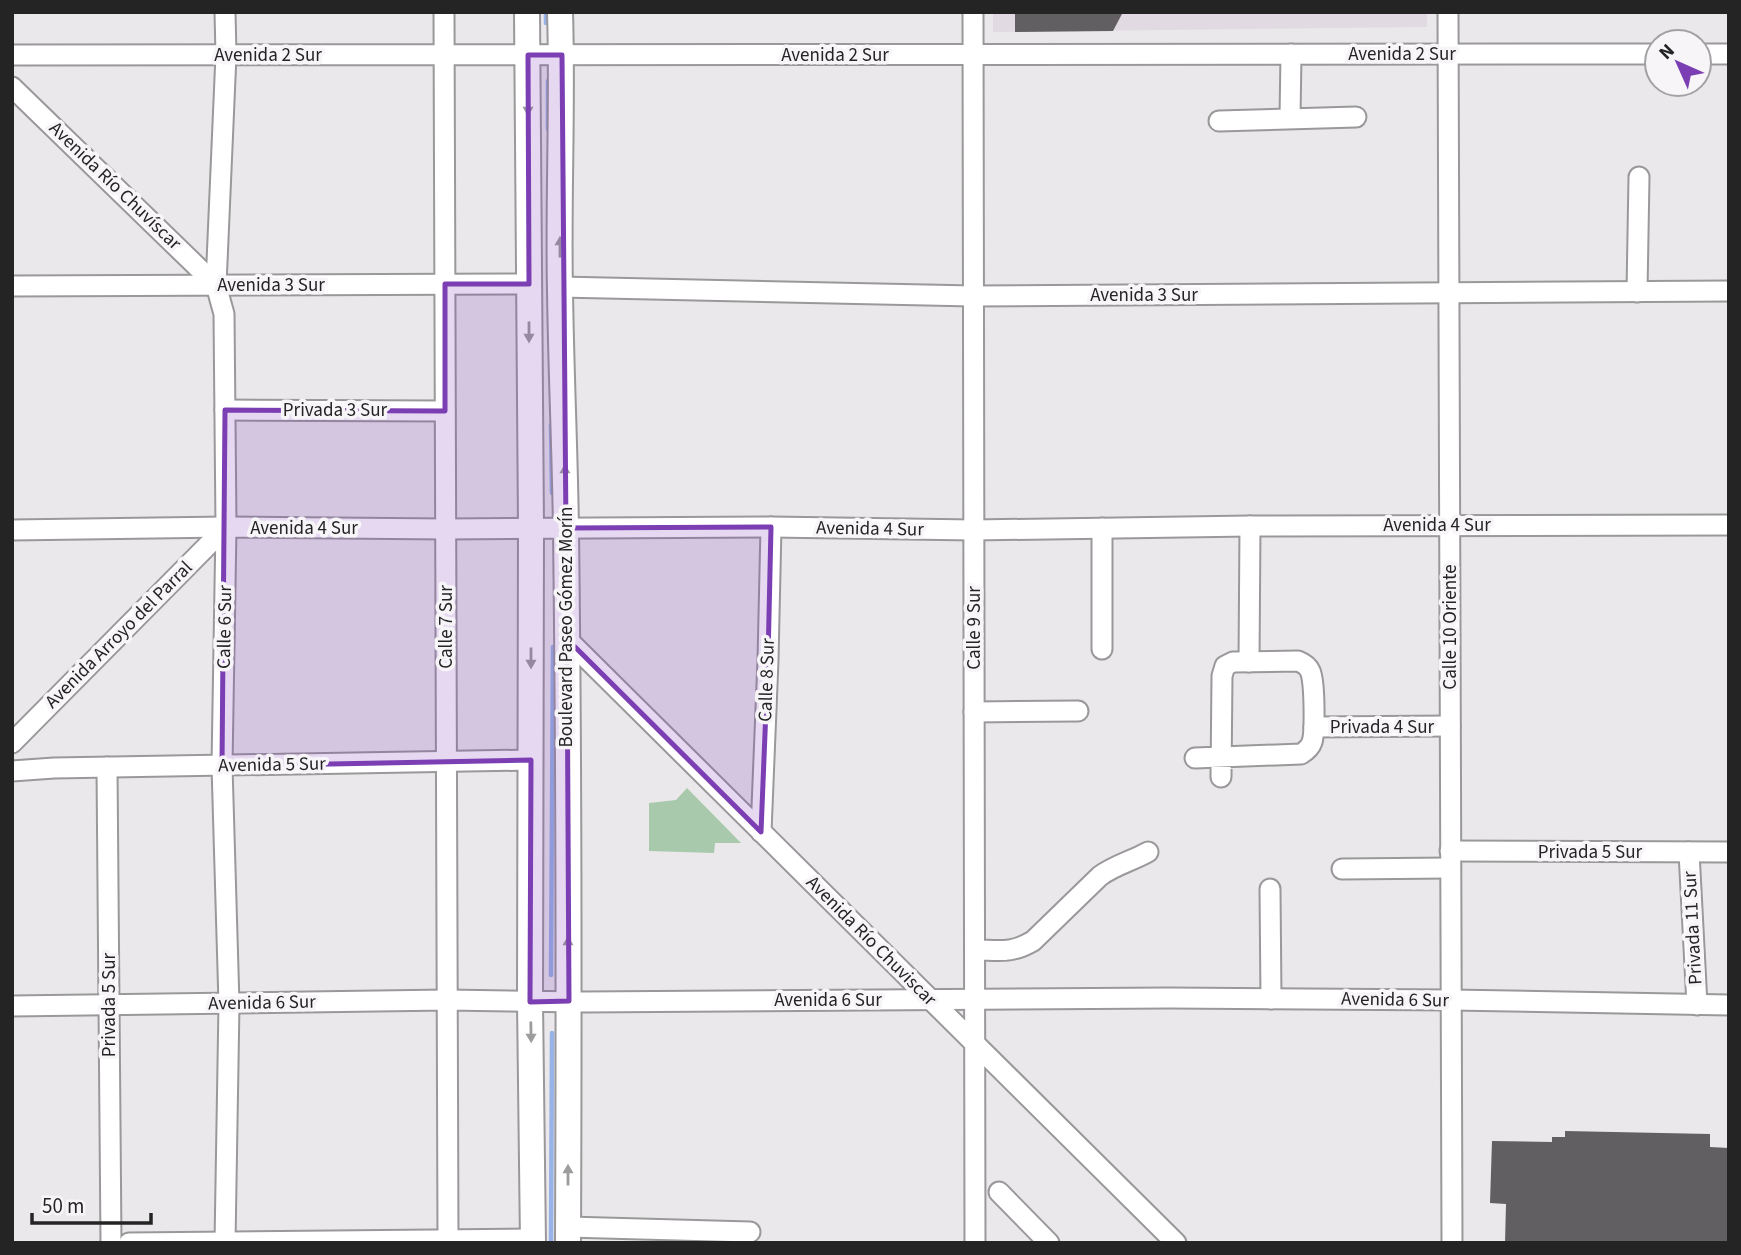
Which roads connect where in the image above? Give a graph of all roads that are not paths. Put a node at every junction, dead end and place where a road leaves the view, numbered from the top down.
1 (225, 12) edge
2 (444, 12) edge
3 (527, 12) edge
4 (560, 12) edge
5 (973, 12) edge
6 (1448, 12) edge
7 (1291, 54) junction
8 (1448, 54) junction
9 (1643, 54) edge
10 (12, 55) edge
11 (226, 55) junction
12 (444, 55) junction
13 (527, 55) junction
14 (562, 55) junction
15 (973, 55) junction
16 (12, 87) edge
17 (1356, 117) dead end
18 (1290, 118) junction
19 (1219, 121) dead end
20 (1639, 177) dead end
21 (445, 284) junction
22 (529, 284) junction
23 (216, 285) junction
24 (12, 286) edge
25 (560, 287) junction
26 (1729, 291) edge
27 (1637, 292) junction
28 (1449, 293) junction
29 (973, 296) junction
30 (225, 410) junction
31 (445, 411) junction
32 (1450, 525) junction
33 (1729, 525) edge
34 (1250, 526) junction
35 (226, 527) junction
36 (771, 527) junction
37 (531, 528) junction
38 (566, 528) junction
39 (1102, 528) junction
40 (446, 529) junction
41 (12, 530) edge
42 (974, 530) junction
43 (530, 583) junction
44 (567, 639) junction
45 (1102, 649) dead end
46 (1249, 662) junction
47 (1078, 711) dead end
48 (974, 712) junction
49 (1450, 726) junction
50 (1314, 727) junction
51 (12, 743) edge
52 (1195, 758) dead end
53 (531, 760) junction
54 (446, 762) junction
55 (222, 766) junction
56 (107, 767) junction
57 (1221, 767) junction
58 (12, 771) edge
59 (761, 832) junction
60 (1148, 852) dead end
61 (1689, 852) junction
62 (1729, 852) edge
63 (1450, 860) junction
64 (1342, 869) dead end
65 (1270, 889) dead end
66 (975, 950) junction
67 (975, 999) junction
68 (1271, 999) junction
69 (447, 1000) junction
70 (931, 1000) junction
71 (1451, 1000) junction
72 (569, 1001) junction
73 (530, 1002) junction
74 (229, 1004) junction
75 (1698, 1005) junction
76 (1729, 1005) edge
77 (12, 1006) edge
78 (109, 1006) junction
79 (975, 1043) junction
80 (999, 1192) dead end
81 (750, 1232) dead end
82 (568, 1235) edge
83 (448, 1241) edge
84 (533, 1241) edge
85 (225, 1242) edge
86 (111, 1243) edge
87 (129, 1243) edge
88 (975, 1243) edge
89 (1049, 1243) edge
90 (1176, 1243) edge
91 (1451, 1243) edge

1 - 11 street, Calle 6 Sur
2 - 12 street, Calle 7 Sur
3 - 13 main road, Boulevard Paseo Gómez Morín
4 - 14 main road, Boulevard Paseo Gómez Morín
5 - 15 street, Calle 9 Sur
6 - 8 street, Calle 10 Oriente
7 - 8 street, Avenida 2 Sur
7 - 15 street, Avenida 2 Sur
7 - 18 street
8 - 9 street, Avenida 2 Sur
8 - 28 street, Calle 10 Oriente
10 - 11 street, Avenida 2 Sur
11 - 12 street, Avenida 2 Sur
11 - 23 street, Calle 6 Sur
12 - 13 street, Avenida 2 Sur
12 - 21 street, Calle 7 Sur
13 - 14 street, Avenida 2 Sur
13 -> 22 main road, Boulevard Paseo Gómez Morín
14 - 15 street, Avenida 2 Sur
25 -> 14 main road, Boulevard Paseo Gómez Morín
15 - 29 street, Calle 9 Sur
16 - 23 street, Avenida Río Chuvíscar
17 - 18 street
18 - 19 street
20 - 27 street
21 - 22 street, Avenida 3 Sur
21 - 23 street, Avenida 3 Sur
21 - 31 street, Calle 7 Sur
22 -> 37 main road, Boulevard Paseo Gómez Morín
23 - 24 street, Avenida 3 Sur
23 - 30 street, Calle 6 Sur
25 - 29 street, Avenida 3 Sur
38 -> 25 main road, Boulevard Paseo Gómez Morín
26 - 27 street, Avenida 3 Sur
27 - 28 street, Avenida 3 Sur
28 - 29 street, Avenida 3 Sur
28 - 32 street, Calle 10 Oriente
29 - 42 street, Calle 9 Sur
30 - 31 street, Privada 3 Sur
30 - 35 street, Calle 6 Sur
31 - 40 street, Calle 7 Sur
32 - 33 street, Avenida 4 Sur
32 - 34 street, Avenida 4 Sur
32 - 49 street, Calle 10 Oriente
34 - 39 street, Avenida 4 Sur
34 - 46 street
35 - 40 street, Avenida 4 Sur
35 - 41 street, Avenida 4 Sur
35 - 51 street, Avenida Arroyo del Parral
35 - 55 street, Calle 6 Sur
36 - 38 street, Avenida 4 Sur
36 - 42 street, Avenida 4 Sur
36 - 59 street, Calle 8 Sur
37 - 38 street, Avenida 4 Sur
37 - 40 street, Avenida 4 Sur
37 - 43 main road, Boulevard Paseo Gómez Morín
38 - 44 main road, Boulevard Paseo Gómez Morín
39 - 42 street, Avenida 4 Sur
39 - 45 street
40 - 54 street, Calle 7 Sur
42 - 48 street, Calle 9 Sur
43 - 44 main road
43 -> 53 main road, Boulevard Paseo Gómez Morín
44 - 59 street, Avenida Río Chuviscar
72 -> 44 main road, Boulevard Paseo Gómez Morín
46 - 50 street
46 - 57 street
47 - 48 street
48 - 66 street, Calle 9 Sur
49 - 50 street, Privada 4 Sur
49 - 63 street, Calle 10 Oriente
50 - 57 street
52 - 57 street
53 - 54 street, Avenida 5 Sur
53 - 73 main road, Boulevard Paseo Gómez Morín
54 - 55 street, Avenida 5 Sur
54 - 69 street, Calle 7 Sur
55 - 56 street, Avenida 5 Sur
55 - 74 street, Calle 6 Sur
56 - 58 street, Avenida 5 Sur
56 - 78 street, Privada 5 Sur
59 - 70 street, Avenida Río Chuviscar
60 - 66 street
61 - 62 street, Privada 5 Sur
61 - 63 street, Privada 5 Sur
61 - 75 street, Privada 11 Sur
63 - 64 street, Privada 5 Sur
63 - 71 street, Calle 10 Oriente
65 - 68 street
66 - 67 street, Calle 9 Sur
67 - 68 street, Avenida 6 Sur
67 - 70 street, Avenida 6 Sur
67 - 79 street, Calle 9 Sur
68 - 71 street, Avenida 6 Sur
69 - 73 street, Avenida 6 Sur
69 - 74 street, Avenida 6 Sur
69 - 83 street, Calle 7 Sur
70 - 72 street, Avenida 6 Sur
70 - 79 street, Avenida Río Chuviscar
71 - 75 street, Avenida 6 Sur
71 - 91 street, Calle 10 Oriente
72 - 73 street, Avenida 6 Sur
82 -> 72 main road, Boulevard Paseo Gómez Morín
73 -> 84 main road, Boulevard Paseo Gómez Morín
74 - 78 street, Avenida 6 Sur
74 - 85 street, Calle 6 Sur
75 - 76 street, Avenida 6 Sur
77 - 78 street, Avenida 6 Sur
78 - 86 street, Privada 5 Sur
79 - 88 street, Calle 9 Sur
79 - 90 street, Avenida Río Chuviscar
80 - 89 street
81 - 82 street
83 - 84 street
83 - 85 street
85 - 87 street

